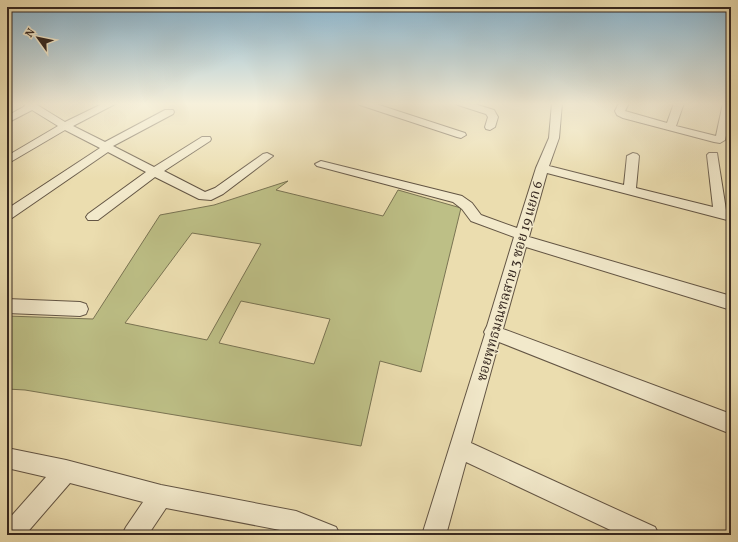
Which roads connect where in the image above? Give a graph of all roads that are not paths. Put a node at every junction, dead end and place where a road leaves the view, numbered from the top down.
1 (61, 128) edge
2 (70, 128) edge
3 (142, 128) edge
4 (440, 128) edge
5 (555, 128) edge
6 (671, 128) edge
7 (461, 135) dead end
8 (726, 138) edge
9 (206, 139) dead end
10 (109, 148) junction
11 (713, 155) dead end
12 (267, 156) dead end
13 (633, 156) dead end
14 (7, 161) edge
15 (321, 164) dead end
16 (542, 168) junction
17 (154, 172) junction
18 (630, 190) junction
19 (725, 214) edge
20 (7, 215) edge
21 (93, 217) dead end
22 (521, 237) junction
23 (731, 303) edge
24 (7, 306) edge
25 (80, 309) dead end
26 (492, 332) junction
27 (731, 424) edge
28 (460, 448) junction
29 (7, 458) edge
30 (66, 471) junction
31 (161, 496) junction
32 (293, 529) edge
33 (10, 535) edge
34 (134, 535) edge
35 (328, 535) edge
36 (434, 535) edge
37 (647, 535) edge

1 - 14 street
2 - 10 street
3 - 10 street
4 - 7 street
5 - 16 street
6 - 8 street
9 - 17 street
10 - 17 street
10 - 20 street
11 - 19 street
12 - 17 street
13 - 18 street
15 - 22 street
16 - 18 street, ซอยพุทธมณฑลสาย 3 ซอย 19 แยก 6
16 - 22 street, ซอยพุทธมณฑลสาย 3 ซอย 19 แยก 6
17 - 21 street
18 - 19 street, ซอยพุทธมณฑลสาย 3 ซอย 19 แยก 6
22 - 23 street
22 - 26 street, ซอยพุทธมณฑลสาย 3 ซอย 19 แยก 6
24 - 25 street
26 - 27 street
26 - 28 street, ซอยพุทธมณฑลสาย 3 ซอย 19 แยก 6
28 - 36 street, ซอยพุทธมณฑลสาย 3 ซอย 19 แยก 6
28 - 37 street
29 - 30 street
30 - 31 street
30 - 33 street
31 - 32 street
31 - 34 street
32 - 35 street

